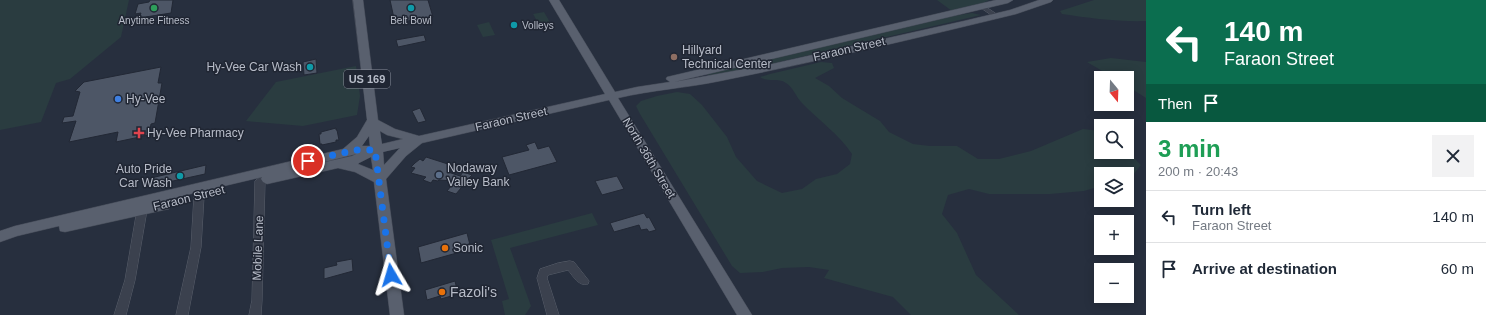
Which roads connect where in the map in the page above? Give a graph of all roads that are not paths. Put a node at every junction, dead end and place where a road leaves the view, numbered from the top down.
1 (554, 0) edge
2 (1008, 0) edge
3 (1048, 0) edge
4 (358, 4) edge
5 (983, 7) junction
6 (996, 16) junction
7 (647, 88) junction
8 (612, 96) junction
9 (372, 121) junction
10 (421, 140) junction
11 (375, 150) junction
12 (348, 152) junction
13 (337, 164) junction
14 (379, 178) junction
15 (260, 181) junction
16 (199, 196) junction
17 (142, 210) junction
18 (0, 237) edge
19 (0, 241) edge
20 (584, 281) dead end
21 (120, 315) edge
22 (182, 315) edge
23 (255, 315) edge
24 (396, 315) edge
25 (553, 315) edge
26 (745, 315) edge

1 - 8 main road, North 36th Street
2 - 5 main road, Faraon Street
3 - 6 main road, Faraon Street
4 - 9 main road, US 169
5 - 6 street
5 - 7 main road, Faraon Street
6 - 7 main road, Faraon Street
7 - 8 main road, Faraon Street
8 - 10 main road, Faraon Street
8 - 26 main road, North 36th Street
9 - 10 main road
9 - 11 main road, US 169
9 - 12 main road
10 - 11 main road, Faraon Street
10 - 14 main road
11 - 12 main road, Faraon Street
11 - 13 main road, Faraon Street
11 - 14 main road, US 169
12 - 18 main road, Faraon Street
13 - 14 main road
13 - 15 main road, Faraon Street
14 - 24 main road, US 169
15 - 16 main road, Faraon Street
15 - 23 street, Mobile Lane
16 - 17 main road, Faraon Street
16 - 22 street
17 - 19 main road, Faraon Street
17 - 21 street
20 - 25 street

